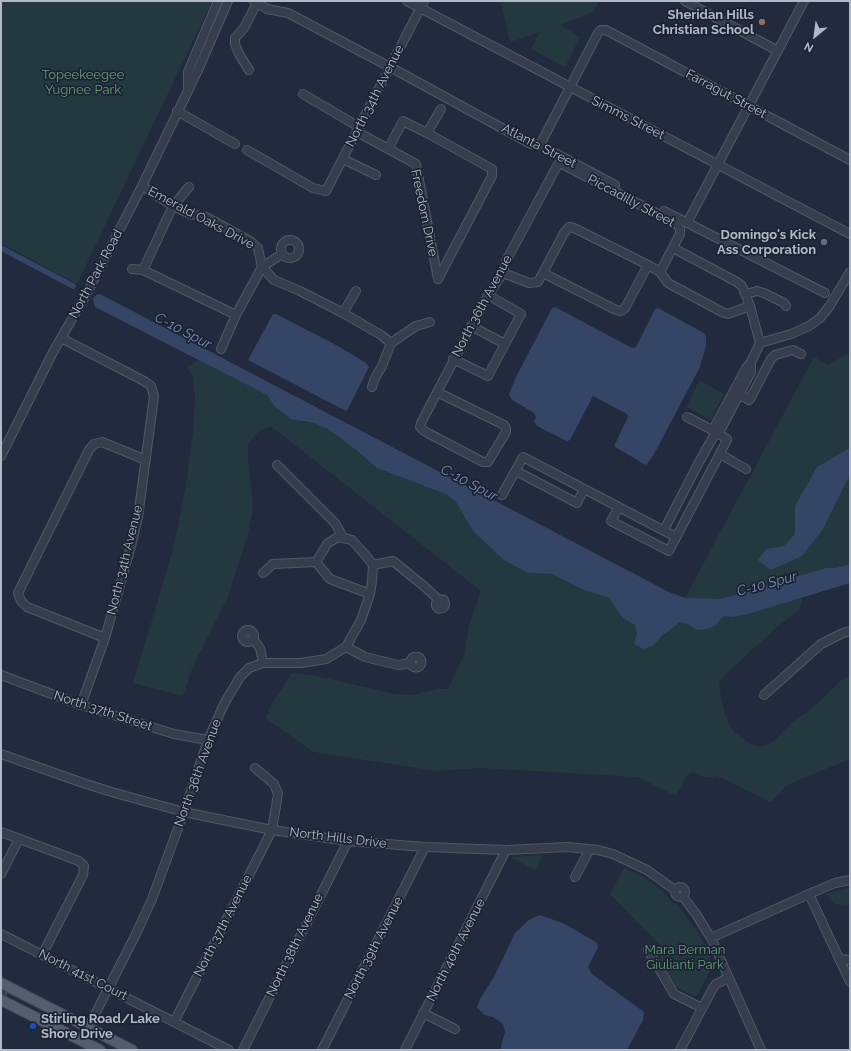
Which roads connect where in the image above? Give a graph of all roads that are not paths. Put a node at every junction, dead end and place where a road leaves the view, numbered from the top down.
1 (218, 1) edge
2 (228, 1) edge
3 (407, 1) edge
4 (424, 1) edge
5 (685, 1) edge
6 (804, 1) edge
7 (255, 2) edge
8 (420, 9) junction
9 (778, 51) junction
10 (390, 67) junction
11 (249, 70) dead end
12 (569, 87) junction
13 (188, 90) junction
14 (303, 94) dead end
15 (748, 106) junction
16 (441, 109) dead end
17 (177, 111) junction
18 (358, 129) junction
19 (427, 134) junction
20 (235, 144) dead end
21 (540, 145) junction
22 (388, 149) junction
23 (247, 150) dead end
24 (343, 159) junction
25 (850, 160) edge
26 (558, 164) joint
27 (718, 164) junction
28 (376, 175) dead end
29 (142, 186) junction
30 (189, 187) dead end
31 (173, 206) junction
32 (687, 223) junction
33 (850, 234) edge
34 (673, 248) junction
35 (282, 254) dead end
36 (648, 265) junction
37 (262, 267) junction
38 (132, 269) dead end
39 (143, 270) junction
40 (660, 272) junction
41 (850, 272) edge
42 (503, 273) junction
43 (543, 273) junction
44 (356, 291) dead end
45 (825, 293) dead end
46 (746, 294) junction
47 (488, 295) junction
48 (750, 306) junction
49 (786, 306) dead end
50 (343, 313) junction
51 (236, 315) junction
52 (430, 322) dead end
53 (471, 326) junction
54 (61, 338) junction
55 (391, 343) junction
56 (760, 343) junction
57 (505, 344) junction
58 (221, 349) dead end
59 (801, 354) dead end
60 (454, 359) junction
61 (372, 387) dead end
62 (437, 392) junction
63 (736, 392) junction
64 (687, 417) dead end
65 (716, 432) junction
66 (720, 454) junction
67 (1, 456) edge
68 (146, 460) junction
69 (277, 465) dead end
70 (746, 469) dead end
71 (516, 471) junction
72 (584, 489) junction
73 (502, 495) dead end
74 (619, 507) junction
75 (664, 530) junction
76 (676, 536) junction
77 (343, 537) junction
78 (316, 562) junction
79 (373, 565) junction
80 (263, 573) dead end
81 (370, 594) junction
82 (438, 599) dead end
83 (850, 631) edge
84 (105, 638) junction
85 (253, 638) dead end
86 (346, 647) junction
87 (264, 663) junction
88 (411, 663) dead end
89 (1, 675) edge
90 (764, 695) dead end
91 (81, 705) junction
92 (208, 740) junction
93 (1, 754) edge
94 (255, 768) dead end
95 (184, 812) junction
96 (272, 830) junction
97 (1, 832) edge
98 (19, 839) junction
99 (348, 841) junction
100 (425, 847) junction
101 (590, 849) junction
102 (506, 850) junction
103 (1, 874) edge
104 (575, 877) dead end
105 (850, 880) edge
106 (809, 894) junction
107 (1, 934) edge
108 (711, 938) junction
109 (648, 950) dead end
110 (42, 955) junction
111 (840, 959) junction
112 (850, 960) edge
113 (728, 978) junction
114 (850, 982) edge
115 (2, 985) edge
116 (108, 988) junction
117 (1, 1000) edge
118 (702, 1008) junction
119 (423, 1013) junction
120 (174, 1022) junction
121 (88, 1028) junction
122 (455, 1029) dead end
123 (107, 1037) junction
124 (82, 1041) junction
125 (100, 1050) edge
126 (132, 1050) edge
127 (229, 1050) edge
128 (243, 1050) edge
129 (322, 1050) edge
130 (404, 1050) edge
131 (680, 1050) edge
132 (761, 1050) edge

1 - 13 street, North Park Road
2 - 13 street, North Park Road
3 - 8 street, Simms Street
4 - 8 street, North 34th Avenue
5 - 9 street
6 - 9 street
7 - 10 street, Atlanta Street
7 - 11 street
8 - 10 street, North 34th Avenue
8 - 12 street, Simms Street
9 - 15 street
10 - 18 street, North 34th Avenue
10 - 21 street, Atlanta Street
12 - 15 street, Farragut Street
12 - 21 street
12 - 27 street, Simms Street
13 - 17 street, North Park Road
14 - 18 street, Freedom Drive
15 - 25 street, Farragut Street
15 - 27 street
16 - 19 street
17 - 20 street
17 - 29 street, North Park Road
18 - 22 street, Freedom Drive
18 - 24 street, North 34th Avenue
19 - 22 street
19 - 22 street, Freedom Drive
21 - 32 street, Atlanta Street
23 - 24 street, North 34th Avenue
24 - 28 street
26 - 34 street, Piccadilly Street
26 - 42 street, North 36th Avenue
27 - 32 street
27 - 33 street, Simms Street
29 - 31 street, Emerald Oaks Drive
29 - 54 street, North Park Road
30 - 31 street
31 - 37 street, Emerald Oaks Drive
31 - 39 street
32 - 45 street, Atlanta Street
34 - 40 street, Piccadilly Street
34 - 46 street
35 - 37 street
36 - 40 street
36 - 43 street
36 - 43 street
37 - 50 street, Emerald Oaks Drive
37 - 51 street
38 - 39 street
39 - 51 street
40 - 48 street
41 - 56 street
42 - 43 street
42 - 47 street, North 36th Avenue
44 - 50 street
46 - 48 street
46 - 49 street
47 - 53 street, North 36th Avenue
47 - 57 street
48 - 56 street
50 - 55 street, Emerald Oaks Drive
51 - 58 street
52 - 55 street
53 - 57 street
53 - 60 street, North 36th Avenue
54 - 67 street, North Park Road
54 - 68 street, North 34th Avenue
55 - 61 street
56 - 63 street
57 - 60 street
59 - 63 street
60 - 62 street, North 36th Avenue
62 - 62 street, North 36th Avenue
63 - 65 street
64 - 65 street
65 - 66 street
65 - 75 street
66 - 70 street
66 - 76 street
68 - 84 street, North 34th Avenue
68 - 84 street
69 - 77 street
71 - 72 street
71 - 72 street
71 - 73 street
72 - 74 street
74 - 75 street
74 - 76 street
75 - 76 street
77 - 78 street
77 - 79 street
78 - 80 street
78 - 81 street
79 - 81 street, North 36th Avenue
79 - 82 street
81 - 86 street, North 36th Avenue
83 - 90 street
84 - 91 street, North 34th Avenue
85 - 87 street
86 - 87 street, North 36th Avenue
86 - 88 street
87 - 92 street, North 36th Avenue
89 - 91 street, North 37th Street
91 - 92 street, North 37th Street
92 - 95 street, North 36th Avenue
93 - 95 street, North Hills Drive
94 - 96 street, North 37th Avenue
95 - 96 street, North Hills Drive
95 - 116 street, North 36th Avenue
96 - 99 street, North Hills Drive
96 - 120 street, North 37th Avenue
97 - 98 street
98 - 103 street
98 - 110 street
99 - 100 street, North Hills Drive
99 - 128 street, North 38th Avenue
100 - 102 street, North Hills Drive
100 - 129 street, North 39th Avenue
101 - 102 street, North Hills Drive
101 - 104 street
101 - 108 street, North Hills Drive
102 - 119 street, North 40th Avenue
105 - 106 street
106 - 108 street
106 - 111 street
107 - 110 street, North 41st Court
108 - 113 street
109 - 118 street
110 - 116 street, North 41st Court
111 - 112 street
111 - 114 street
113 - 118 street
113 - 132 street
115 - 117 street
115 - 121 main road
116 - 120 street, North 41st Court
116 - 121 street, North 36th Avenue
117 - 124 main road
118 - 131 street
119 - 122 street
119 - 130 street, North 40th Avenue
120 - 127 street, North 41st Court
121 - 123 main road
123 - 124 main road
123 - 126 main road
124 - 125 main road

